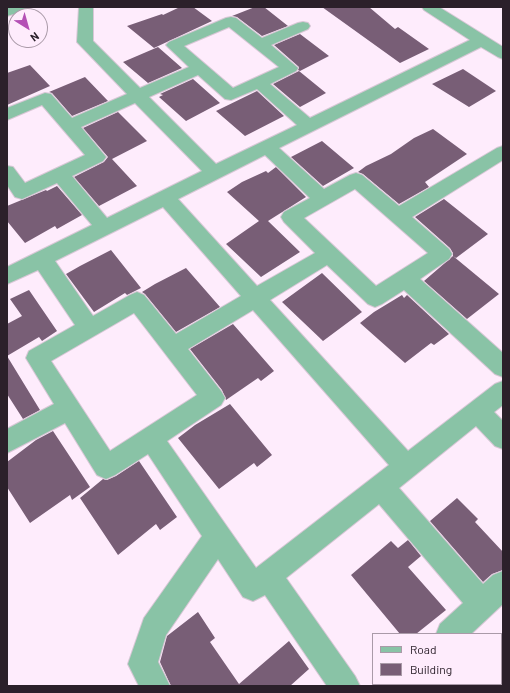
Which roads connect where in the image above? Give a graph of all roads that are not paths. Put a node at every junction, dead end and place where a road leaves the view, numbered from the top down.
1 (22, 7) edge
2 (86, 7) edge
3 (429, 7) edge
4 (7, 12) edge
5 (303, 26) dead end
6 (482, 40) junction
7 (260, 44) junction
8 (503, 54) edge
9 (200, 68) junction
10 (259, 83) junction
11 (137, 96) junction
12 (7, 114) edge
13 (69, 126) junction
14 (309, 126) junction
15 (267, 147) junction
16 (503, 152) edge
17 (7, 172) edge
18 (214, 173) junction
19 (60, 174) junction
20 (165, 198) junction
21 (323, 199) junction
22 (398, 216) junction
23 (104, 227) junction
24 (329, 254) junction
25 (42, 259) junction
26 (7, 276) edge
27 (405, 278) junction
28 (255, 298) junction
29 (89, 328) junction
30 (173, 348) junction
31 (503, 367) edge
32 (503, 391) edge
33 (69, 408) junction
34 (477, 411) junction
35 (151, 438) junction
36 (503, 438) edge
37 (7, 442) edge
38 (406, 467) junction
39 (381, 487) junction
40 (218, 536) junction
41 (268, 576) junction
42 (503, 585) edge
43 (482, 604) junction
44 (451, 633) edge
45 (155, 686) edge
46 (345, 686) edge

1 - 4 street
2 - 11 street
3 - 6 street
5 - 7 street
6 - 8 street
6 - 14 street
7 - 9 street
7 - 10 street
9 - 10 street
9 - 11 street
10 - 14 street
11 - 13 street
11 - 18 street
12 - 13 street
13 - 19 street
14 - 15 street
15 - 18 street
15 - 21 street
16 - 22 street
17 - 19 street
18 - 20 street
19 - 23 street
20 - 23 street
20 - 28 street
21 - 22 street
21 - 24 street
22 - 27 street
23 - 25 street
24 - 27 street
24 - 28 street
25 - 26 street
25 - 29 street
27 - 31 street
28 - 30 street
28 - 38 street
29 - 30 street
29 - 33 street
30 - 35 street
32 - 34 street
33 - 35 street
33 - 37 street
34 - 36 street
34 - 38 street
35 - 40 street
38 - 39 street
39 - 41 street
39 - 43 street
40 - 41 street
40 - 45 street
41 - 46 street
42 - 43 street
43 - 44 street

